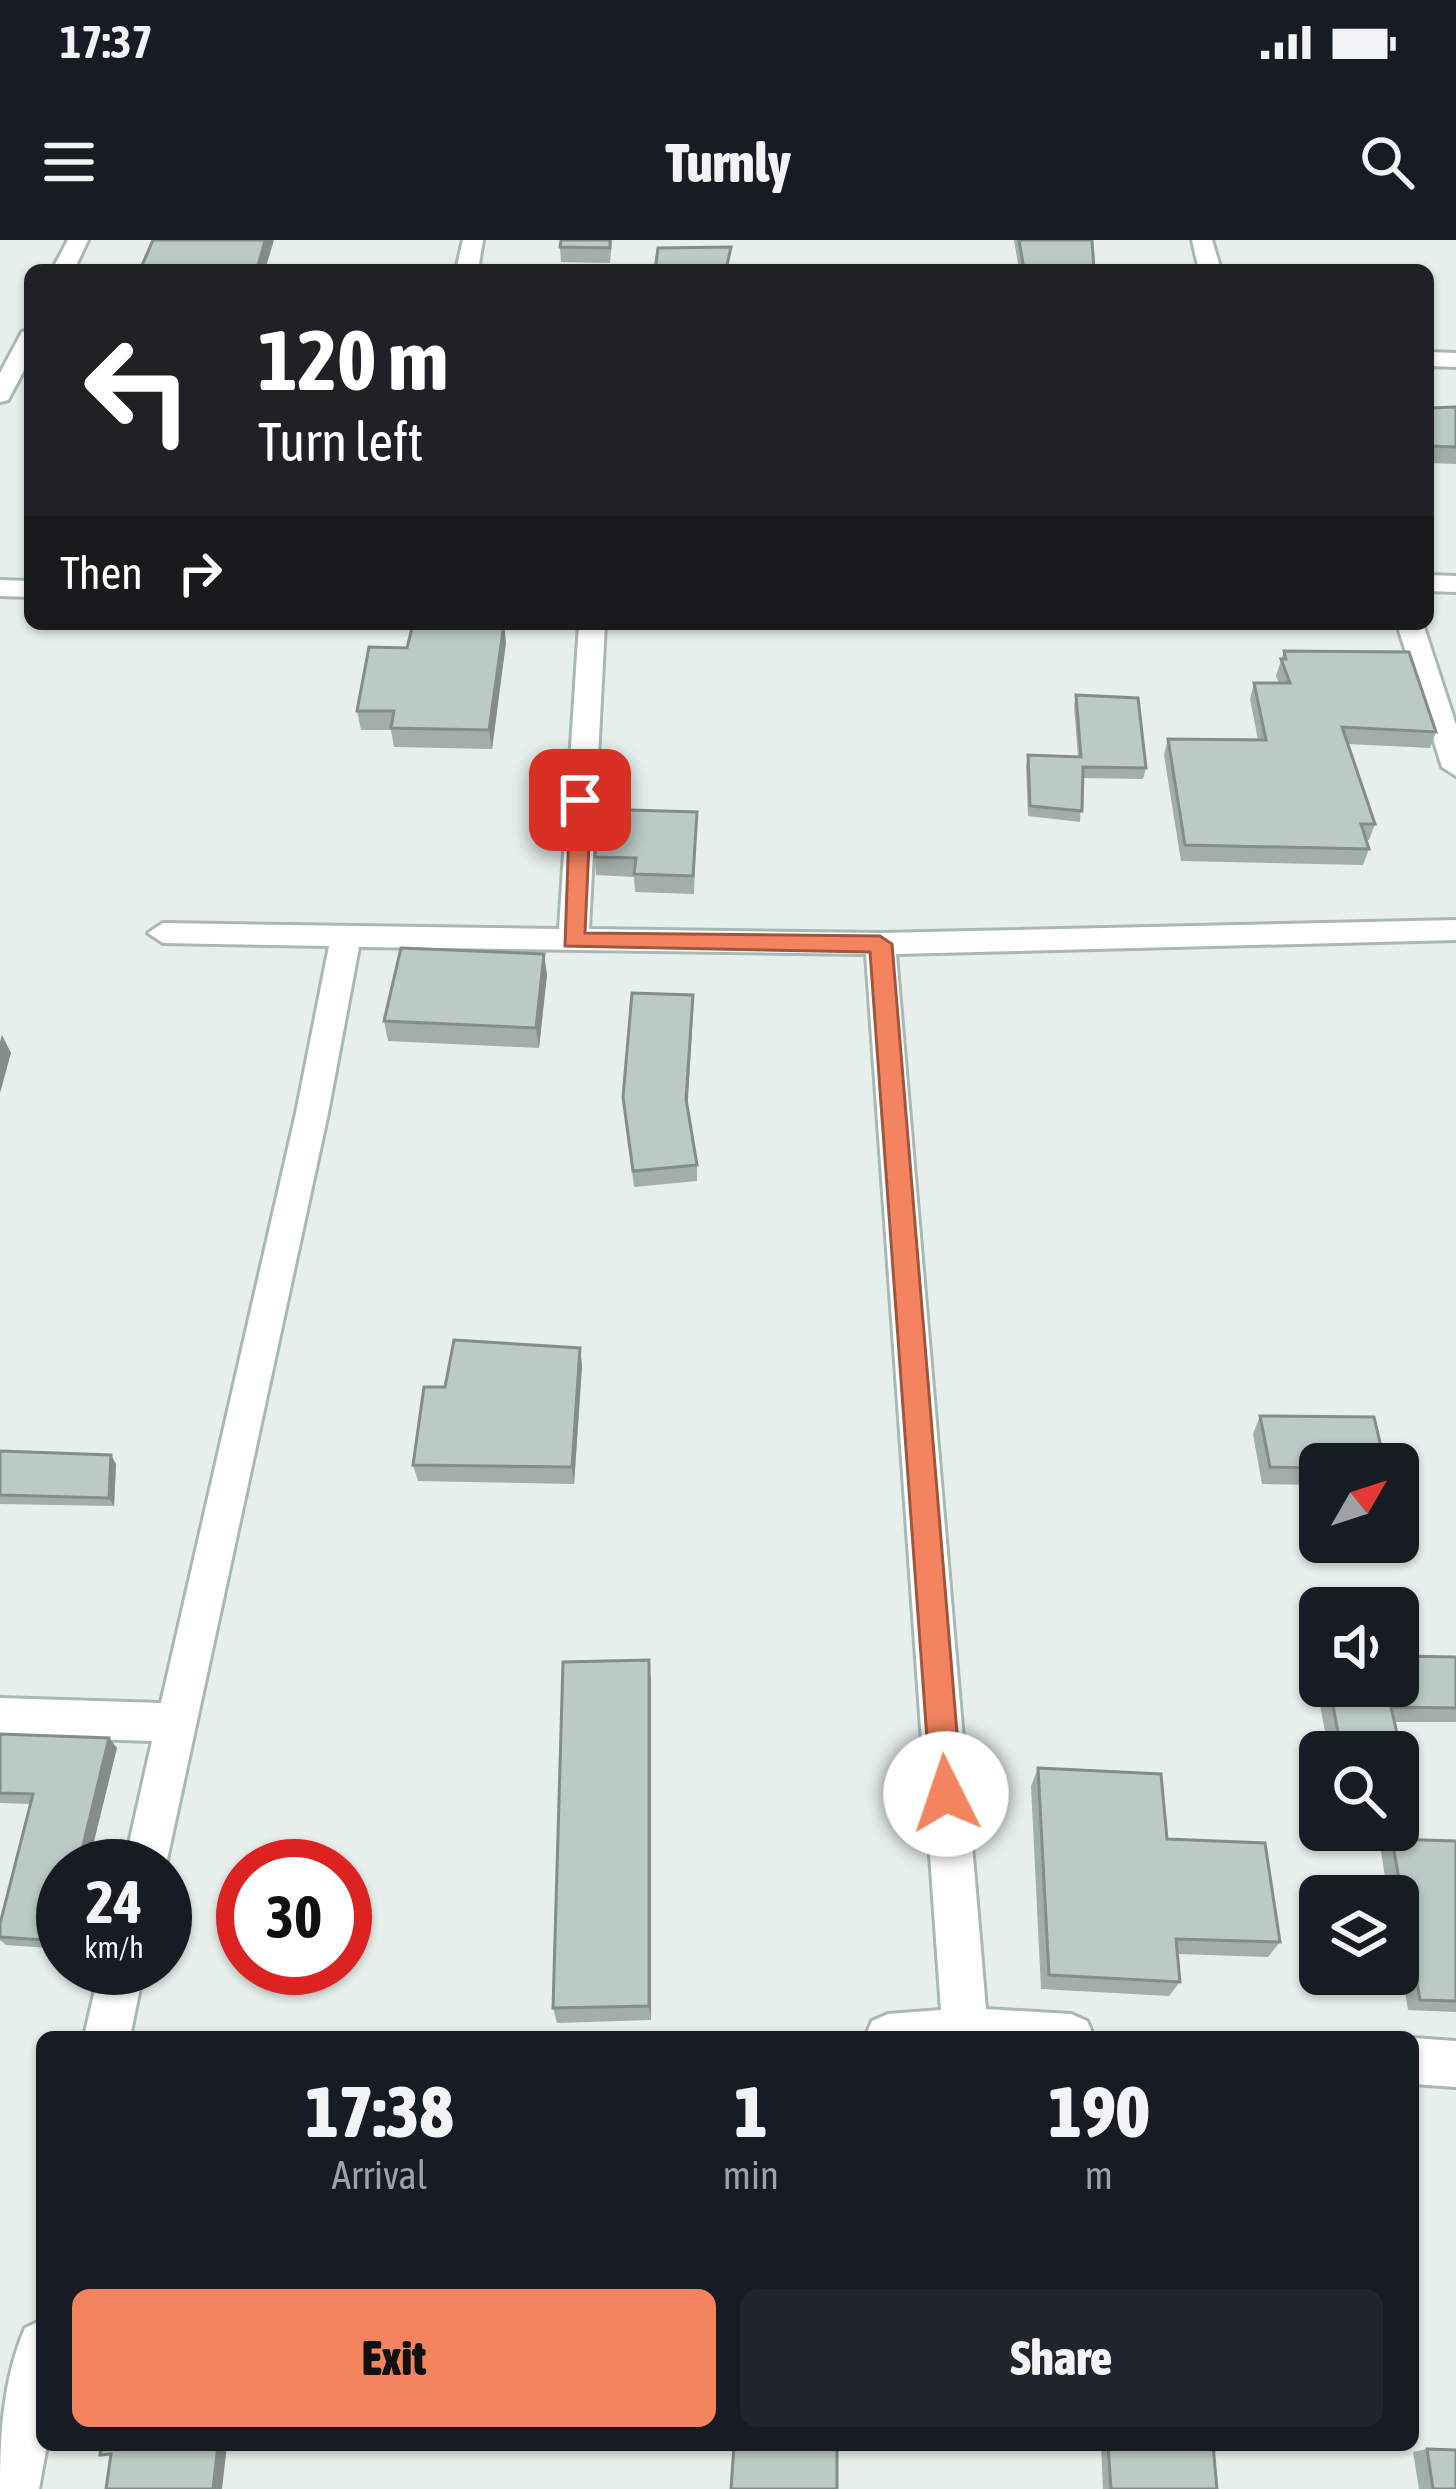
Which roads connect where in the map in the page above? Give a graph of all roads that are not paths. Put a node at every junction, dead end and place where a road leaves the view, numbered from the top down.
1 (8, 364) edge
2 (0, 395) edge
3 (592, 630) edge
4 (1413, 630) edge
5 (1456, 767) edge
6 (1456, 930) edge
7 (163, 933) dead end
8 (346, 937) junction
9 (573, 940) junction
10 (880, 944) junction
11 (0, 1718) edge
12 (178, 1723) junction
13 (151, 1839) edge
14 (116, 1995) edge
15 (965, 2030) junction
16 (108, 2031) edge
17 (954, 2031) edge
18 (980, 2031) edge
19 (1419, 2061) edge
20 (1456, 2064) edge
21 (36, 2375) edge
22 (13, 2489) edge

1 - 2 street
3 - 9 street
4 - 5 street
6 - 10 street
7 - 8 street
8 - 9 street
8 - 12 street
9 - 10 street
10 - 15 street
11 - 12 street
12 - 13 street
14 - 16 street
15 - 17 street
15 - 18 street
19 - 20 street
21 - 22 street

